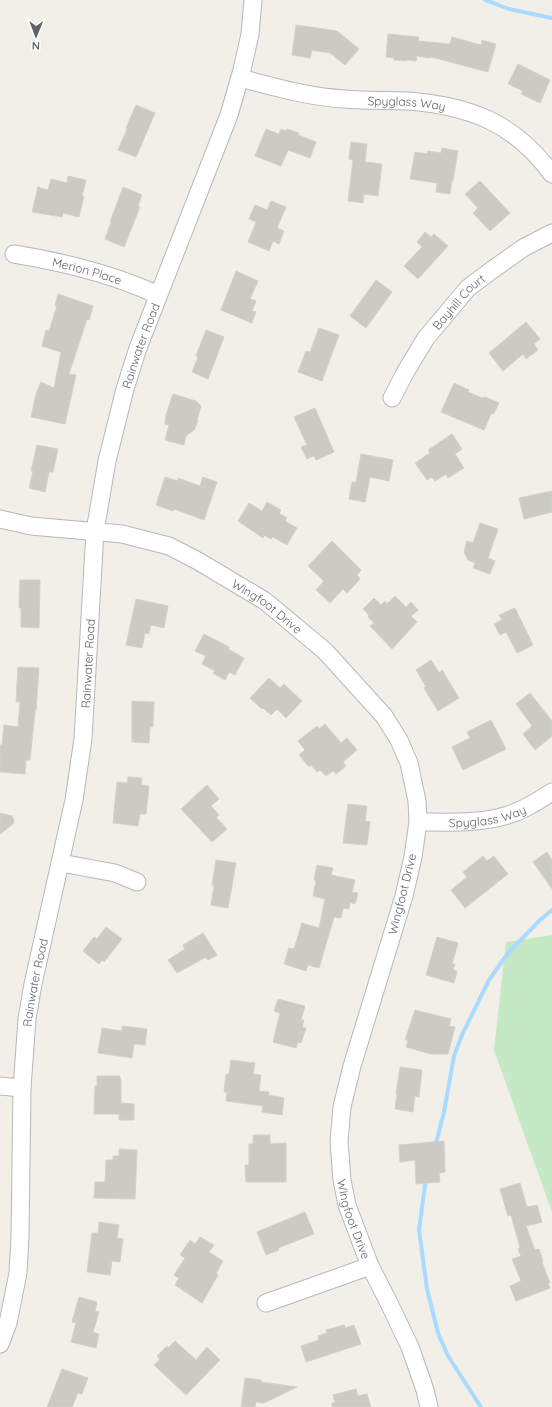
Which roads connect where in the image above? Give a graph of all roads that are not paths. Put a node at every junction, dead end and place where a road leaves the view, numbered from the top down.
1 (254, 0) edge
2 (240, 78) junction
3 (552, 174) edge
4 (552, 233) edge
5 (14, 254) dead end
6 (158, 295) junction
7 (392, 398) dead end
8 (0, 519) edge
9 (95, 531) junction
10 (552, 792) edge
11 (418, 822) junction
12 (61, 863) junction
13 (137, 882) dead end
14 (0, 1086) edge
15 (22, 1088) junction
16 (370, 1266) junction
17 (266, 1303) dead end
18 (0, 1344) edge
19 (429, 1407) edge

1 - 2 street, Rainwater Road
2 - 3 street, Spyglass Way
2 - 6 street, Rainwater Road
4 - 7 street, Bayhill Court
5 - 6 street, Merion Place
6 - 9 street, Rainwater Road
8 - 9 street, Wingfoot Drive
9 - 11 street, Wingfoot Drive
9 - 12 street, Rainwater Road
10 - 11 street, Spyglass Way
11 - 16 street, Wingfoot Drive
12 - 13 street
12 - 15 street, Rainwater Road
14 - 15 street
15 - 18 street, Rainwater Road
16 - 17 street
16 - 19 street, Wingfoot Drive

